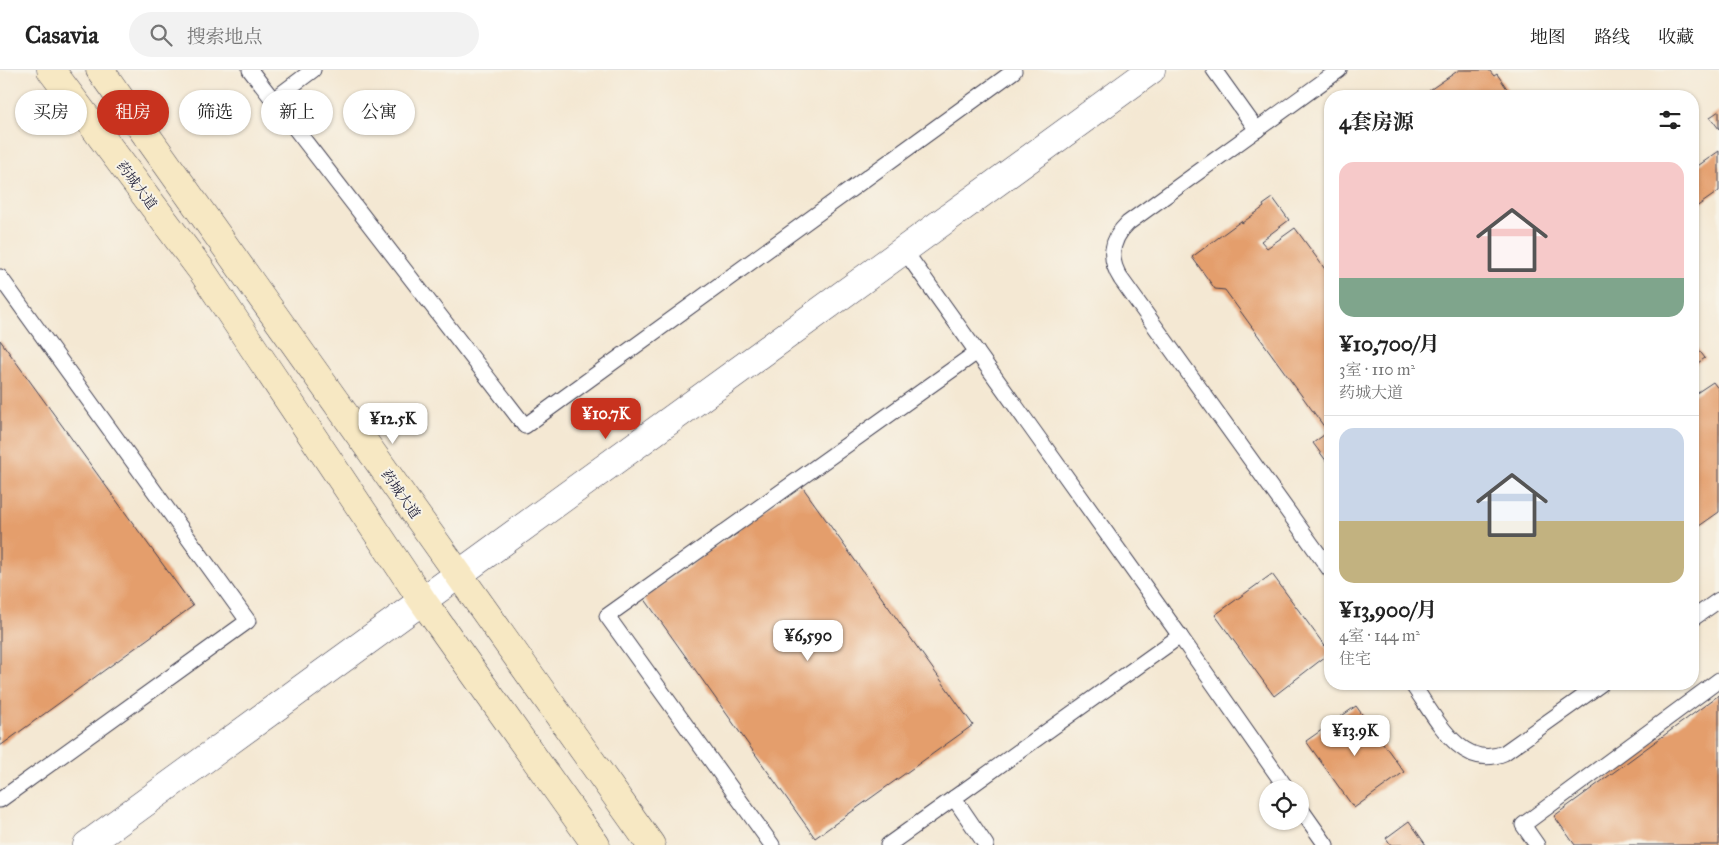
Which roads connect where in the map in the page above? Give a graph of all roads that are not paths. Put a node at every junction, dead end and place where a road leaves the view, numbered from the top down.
1 (51, 70) edge
2 (100, 70) edge
3 (250, 70) edge
4 (313, 70) edge
5 (1012, 70) edge
6 (1151, 70) edge
7 (1214, 70) edge
8 (1339, 70) edge
9 (265, 90) edge
10 (286, 90) edge
11 (1257, 130) junction
12 (300, 135) edge
13 (904, 250) junction
14 (0, 277) edge
15 (977, 352) junction
16 (1324, 562) edge
17 (458, 574) junction
18 (422, 600) junction
19 (1719, 600) edge
20 (1699, 613) edge
21 (1180, 636) junction
22 (1719, 680) edge
23 (1416, 690) edge
24 (1593, 690) edge
25 (1281, 780) edge
26 (954, 798) junction
27 (0, 800) edge
28 (1309, 821) edge
29 (87, 845) edge
30 (596, 845) edge
31 (651, 845) edge
32 (772, 845) edge
33 (888, 845) edge
34 (986, 845) edge
35 (1326, 845) edge
36 (1537, 845) edge

1 - 18 main road, 药城大道
2 - 17 main road, 药城大道
3 - 9 lane
4 - 10 lane
5 - 12 lane
6 - 13 street
7 - 11 lane
8 - 11 lane
11 - 16 lane
13 - 15 lane
13 - 17 street
14 - 27 lane
15 - 21 lane
15 - 32 lane
17 - 18 street
17 - 31 main road, 药城大道
18 - 29 street
18 - 30 main road, 药城大道
19 - 20 lane
21 - 25 lane
21 - 26 lane
22 - 36 lane
23 - 24 lane
26 - 33 lane
26 - 34 lane
28 - 35 lane

